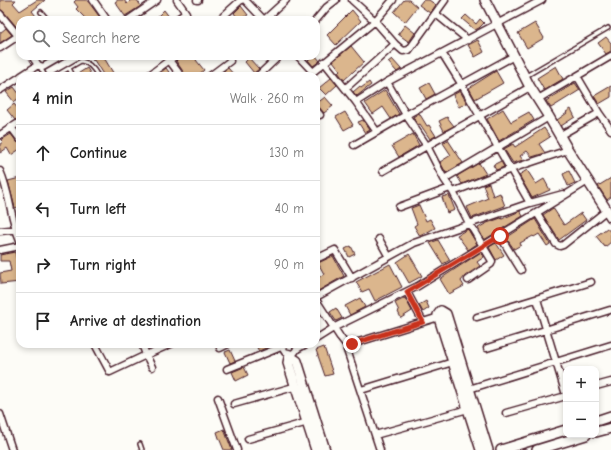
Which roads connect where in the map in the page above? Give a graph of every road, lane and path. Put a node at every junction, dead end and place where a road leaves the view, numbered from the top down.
1 (93, 0) edge
2 (156, 0) edge
3 (176, 0) edge
4 (241, 0) edge
5 (245, 0) edge
6 (286, 0) edge
7 (336, 0) edge
8 (352, 0) edge
9 (393, 0) edge
10 (445, 0) edge
11 (485, 0) edge
12 (542, 0) edge
13 (42, 12) dead end
14 (0, 14) edge
15 (436, 14) junction
16 (45, 16) edge
17 (104, 16) edge
18 (134, 16) edge
19 (181, 16) edge
20 (223, 16) edge
21 (260, 16) edge
22 (268, 16) edge
23 (319, 16) edge
24 (375, 21) junction
25 (497, 24) junction
26 (608, 28) dead end
27 (16, 33) edge
28 (16, 39) edge
29 (468, 40) junction
30 (395, 44) junction
31 (0, 48) edge
32 (442, 53) junction
33 (514, 56) junction
34 (611, 56) edge
35 (35, 60) edge
36 (55, 60) edge
37 (165, 60) edge
38 (169, 60) edge
39 (275, 60) edge
40 (301, 60) edge
41 (230, 61) dead end
42 (324, 62) junction
43 (39, 66) junction
44 (69, 68) junction
45 (28, 72) edge
46 (43, 72) edge
47 (62, 72) edge
48 (71, 72) edge
49 (95, 72) edge
50 (152, 72) edge
51 (178, 72) edge
52 (215, 72) edge
53 (262, 72) edge
54 (310, 72) edge
55 (313, 72) edge
56 (577, 76) junction
57 (525, 77) junction
58 (16, 79) edge
59 (387, 82) junction
60 (462, 85) junction
61 (530, 87) junction
62 (346, 88) junction
63 (0, 90) edge
64 (538, 99) junction
65 (356, 102) junction
66 (599, 113) junction
67 (406, 115) junction
68 (481, 117) junction
69 (549, 117) junction
70 (16, 124) edge
71 (11, 127) junction
72 (611, 130) edge
73 (377, 132) junction
74 (0, 134) edge
75 (16, 134) edge
76 (560, 136) junction
77 (354, 145) dead end
78 (427, 146) junction
79 (498, 146) junction
80 (568, 150) junction
81 (511, 169) junction
82 (0, 170) edge
83 (383, 171) dead end
84 (444, 179) junction
85 (588, 181) junction
86 (451, 190) junction
87 (568, 193) junction
88 (530, 203) junction
89 (398, 207) dead end
90 (536, 214) junction
91 (609, 214) edge
92 (16, 222) edge
93 (469, 223) junction
94 (16, 229) edge
95 (0, 231) edge
96 (500, 236) junction
97 (379, 239) dead end
98 (484, 246) junction
99 (16, 247) edge
100 (0, 250) edge
101 (320, 257) edge
102 (389, 257) junction
103 (521, 270) dead end
104 (352, 278) junction
105 (468, 280) dead end
106 (591, 282) dead end
107 (407, 292) junction
108 (320, 296) edge
109 (537, 299) junction
110 (320, 304) edge
111 (610, 310) edge
112 (439, 317) junction
113 (477, 317) dead end
114 (423, 322) junction
115 (335, 327) junction
116 (546, 330) junction
117 (320, 336) edge
118 (611, 345) edge
119 (348, 346) junction
120 (97, 348) edge
121 (143, 348) edge
122 (162, 348) edge
123 (273, 348) edge
124 (282, 348) edge
125 (299, 348) edge
126 (487, 348) dead end
127 (146, 355) junction
128 (292, 355) junction
129 (453, 362) junction
130 (556, 363) junction
131 (152, 367) dead end
132 (227, 369) dead end
133 (611, 382) edge
134 (563, 385) edge
135 (599, 385) edge
136 (297, 386) junction
137 (469, 389) junction
138 (361, 390) junction
139 (563, 396) edge
140 (218, 398) dead end
141 (234, 404) dead end
142 (468, 408) junction
143 (506, 413) dead end
144 (0, 414) edge
145 (611, 416) edge
146 (599, 420) edge
147 (308, 422) junction
148 (611, 428) edge
149 (563, 431) edge
150 (599, 431) edge
151 (375, 435) junction
152 (546, 436) junction
153 (576, 438) edge
154 (248, 439) dead end
155 (140, 444) dead end
156 (549, 446) junction
157 (12, 450) edge
158 (142, 450) edge
159 (237, 450) edge
160 (316, 450) edge
161 (325, 450) edge
162 (380, 450) edge
163 (481, 450) edge
164 (488, 450) edge
165 (501, 450) edge
166 (537, 450) edge

1 - 17 street
2 - 18 street
3 - 19 street
4 - 20 street
5 - 21 street
6 - 22 street
7 - 23 street
8 - 24 street
9 - 24 street
10 - 15 street
11 - 25 street
12 - 25 street
13 - 16 lane
14 - 27 street
15 - 29 street
15 - 30 street
24 - 30 street
24 - 42 street
25 - 29 street
25 - 33 street
26 - 57 lane
28 - 31 street
29 - 32 street
30 - 62 street
32 - 59 street
32 - 60 street
33 - 57 street
33 - 60 street
34 - 56 street
35 - 43 street
36 - 43 street
37 - 50 street
38 - 51 street
39 - 53 street
40 - 54 street
41 - 52 street
42 - 55 street
42 - 62 street
43 - 45 street
43 - 46 lane
44 - 47 lane
44 - 48 lane
44 - 49 lane
56 - 64 street
56 - 66 street
57 - 61 street
58 - 63 street
59 - 65 street
59 - 67 street
60 - 67 street
60 - 68 street
61 - 64 street
61 - 68 street
62 - 65 street
64 - 69 street
65 - 73 street
66 - 72 street
66 - 76 street
67 - 73 street
67 - 78 street
68 - 78 street
68 - 79 street
69 - 76 street
69 - 79 street
70 - 71 street
71 - 74 street
71 - 75 street
73 - 77 street
76 - 80 street
78 - 83 street
78 - 84 street
79 - 81 street
79 - 84 street
80 - 81 street
80 - 85 street
81 - 86 street
81 - 88 street
82 - 92 street
84 - 86 street
85 - 87 street
85 - 91 street
86 - 89 street
86 - 93 street
87 - 88 street
87 - 90 street
88 - 93 street
90 - 91 street
90 - 96 street
93 - 98 street
93 - 102 street
94 - 95 street
96 - 98 street
96 - 103 street
97 - 102 street
98 - 105 street
98 - 107 street
99 - 100 street
101 - 104 street
102 - 104 street
104 - 108 street
106 - 109 street
107 - 114 street
107 - 115 street
109 - 113 street
109 - 116 street
110 - 115 street
111 - 116 street
112 - 114 street
112 - 129 street
112 - 137 street
114 - 119 street
115 - 117 street
115 - 119 street
116 - 126 street
116 - 130 street
118 - 130 street
119 - 138 street
120 - 127 street
121 - 127 street
122 - 127 street
123 - 132 street
124 - 128 street
125 - 128 street
127 - 131 street
128 - 136 street
128 - 161 street
129 - 138 street
129 - 142 street
130 - 134 street
130 - 137 street
133 - 135 street
136 - 141 street
136 - 147 street
137 - 164 street
138 - 151 street
139 - 143 street
140 - 159 street
142 - 151 street
142 - 163 street
144 - 157 street
145 - 146 street
147 - 154 street
147 - 160 street
148 - 150 street
149 - 152 street
151 - 162 street
152 - 156 street
152 - 165 street
153 - 156 street
155 - 158 lane
156 - 166 street

